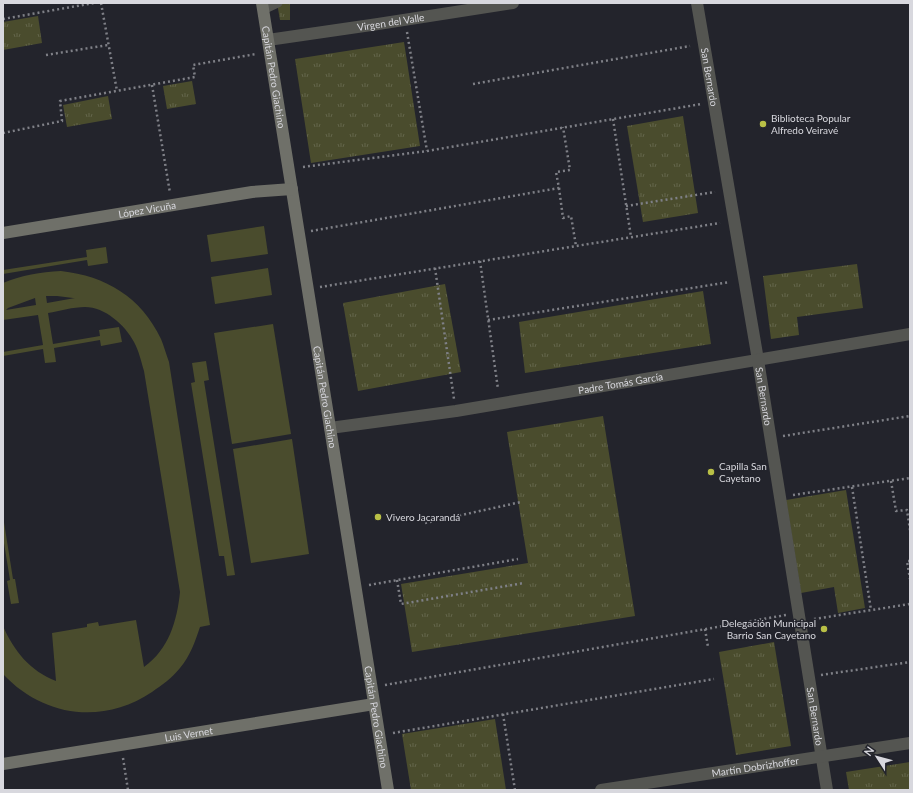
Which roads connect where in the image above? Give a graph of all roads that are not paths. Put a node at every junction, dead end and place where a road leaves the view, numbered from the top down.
1 (278, 3) edge
2 (512, 3) edge
3 (697, 3) edge
4 (263, 6) edge
5 (268, 40) junction
6 (292, 189) junction
7 (3, 234) edge
8 (910, 334) edge
9 (758, 360) junction
10 (330, 428) junction
11 (374, 704) junction
12 (910, 743) edge
13 (821, 756) junction
14 (3, 764) edge
15 (388, 790) edge
16 (601, 790) edge
17 (827, 790) edge

1 - 4 lane
2 - 5 street, Virgen del Valle
3 - 9 street, San Bernardo
4 - 5 street, Capitán Pedro Giachino
5 - 6 street, Capitán Pedro Giachino
6 - 7 street, López Vicuña
6 - 10 street, Capitán Pedro Giachino
8 - 9 street, Padre Tomás García
9 - 10 street, Padre Tomás García
9 - 13 street, San Bernardo
10 - 11 street, Capitán Pedro Giachino
11 - 14 street, Luis Vernet
11 - 15 street, Capitán Pedro Giachino
12 - 13 street, Martín Dobrizhoffer
13 - 16 street, Martín Dobrizhoffer
13 - 17 street, San Bernardo

